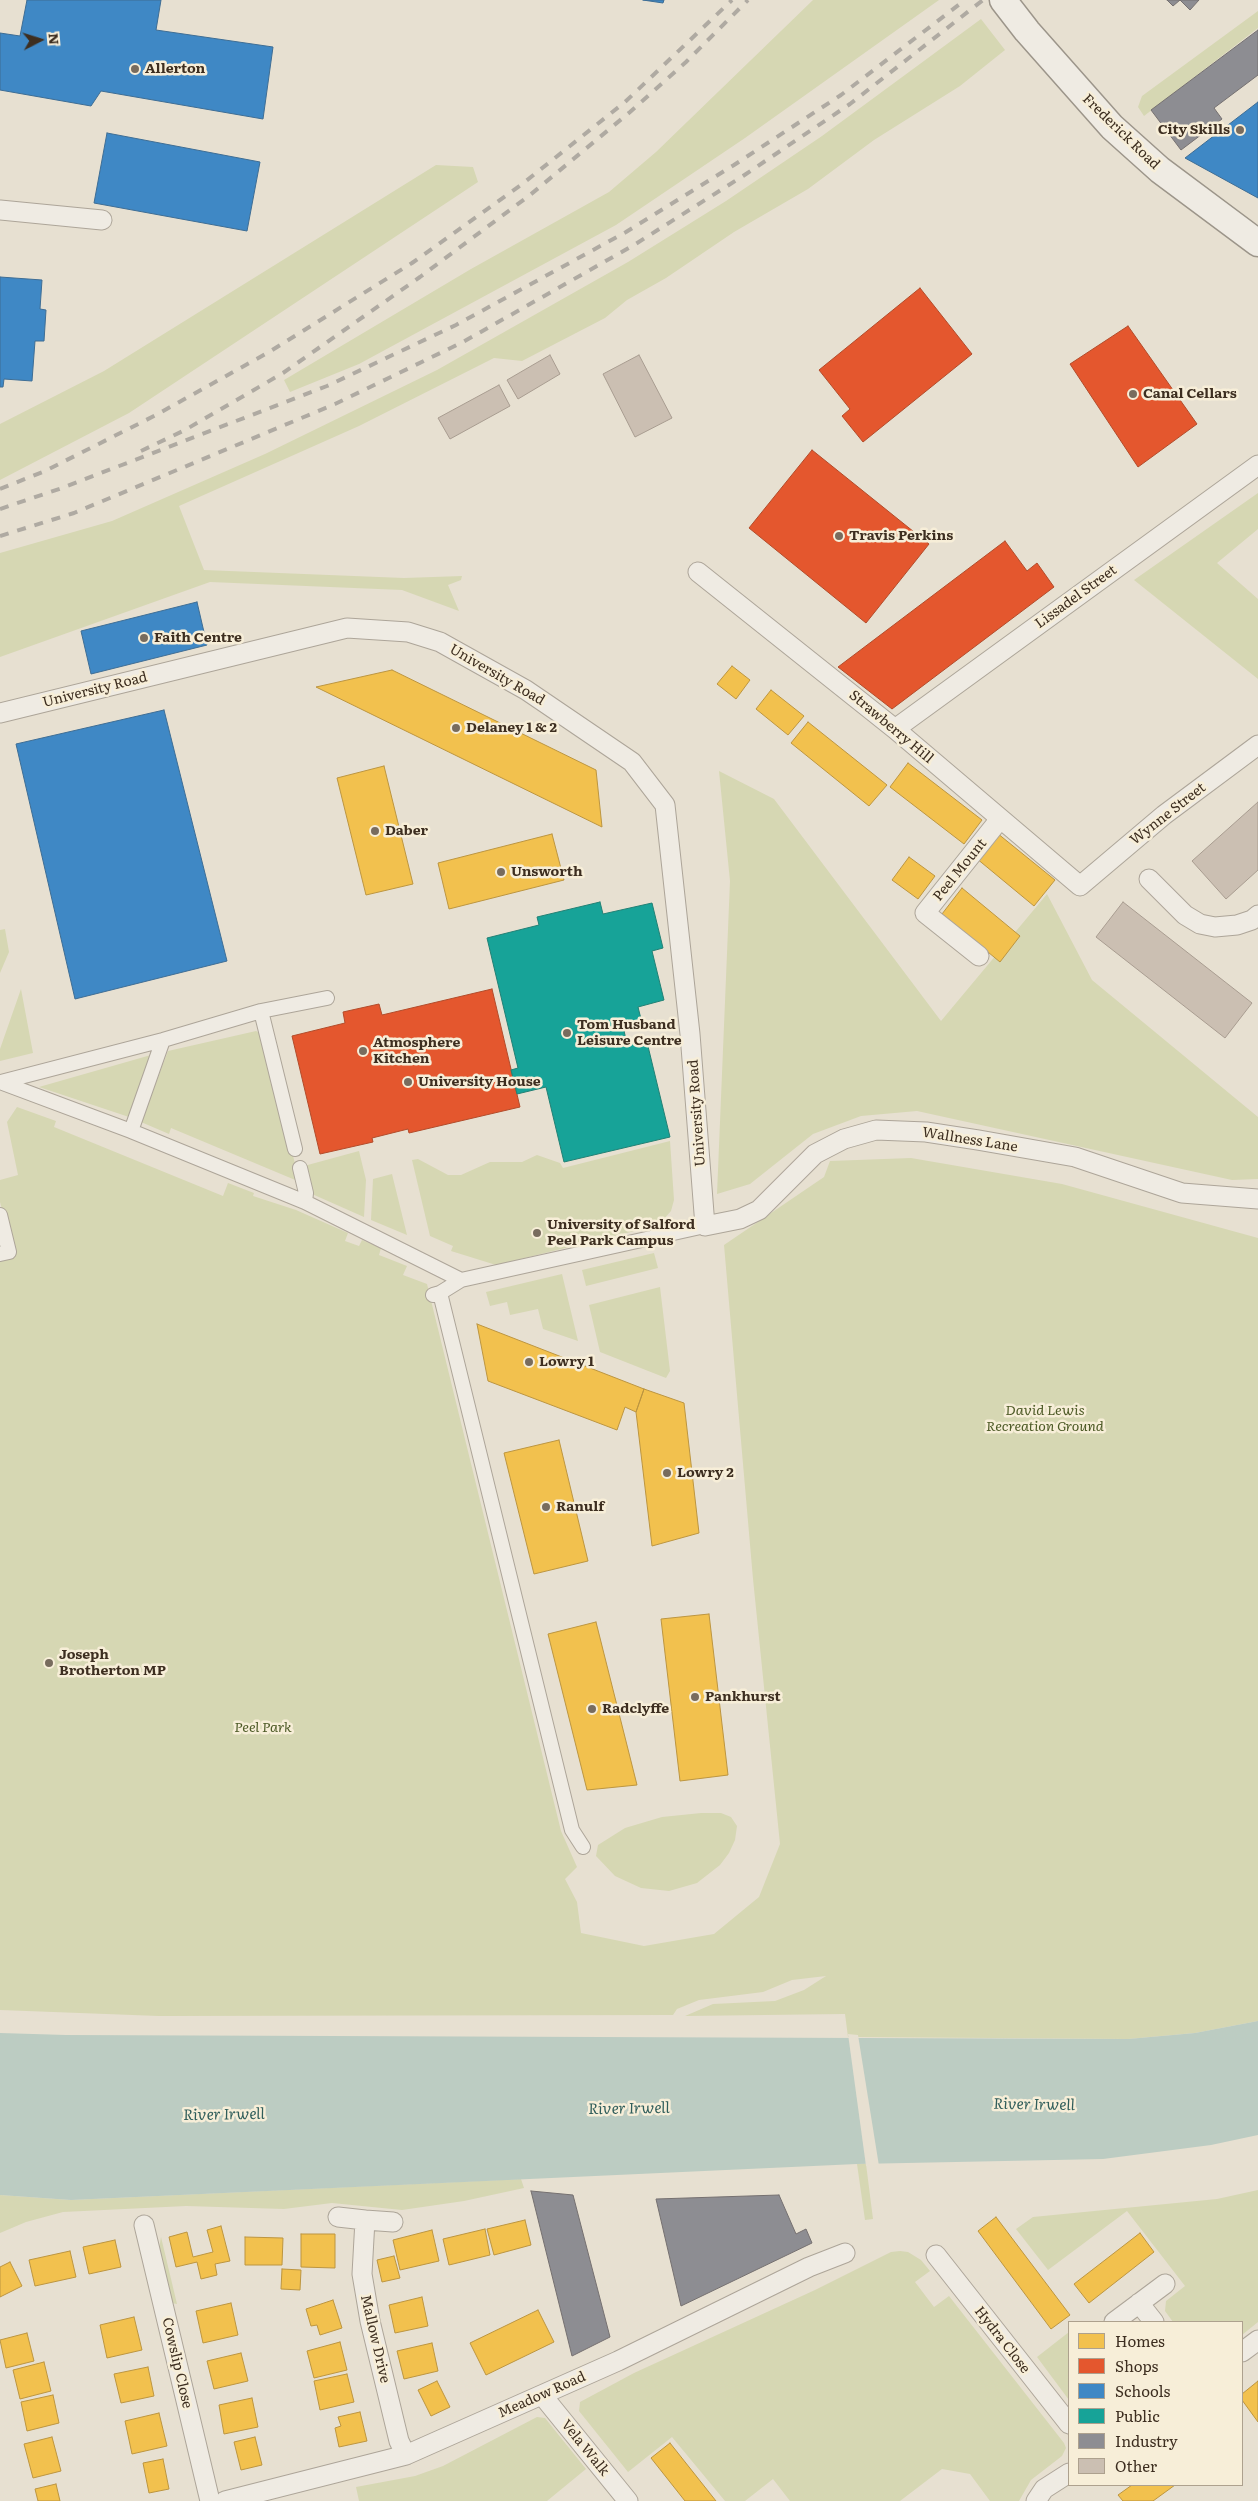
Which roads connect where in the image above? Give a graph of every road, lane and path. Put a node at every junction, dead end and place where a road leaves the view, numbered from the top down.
1 (1003, 0) edge
2 (0, 210) edge
3 (102, 220) dead end
4 (1258, 244) edge
5 (1258, 465) edge
6 (698, 572) dead end
7 (0, 713) edge
8 (895, 729) junction
9 (1258, 745) edge
10 (1000, 819) junction
11 (1149, 879) dead end
12 (1080, 886) joint
13 (1258, 915) edge
14 (979, 956) dead end
15 (327, 998) dead end
16 (261, 1011) junction
17 (163, 1040) junction
18 (0, 1082) edge
19 (131, 1131) junction
20 (295, 1149) dead end
21 (300, 1168) dead end
22 (1258, 1199) edge
23 (305, 1202) junction
24 (0, 1215) edge
25 (705, 1226) junction
26 (0, 1254) edge
27 (461, 1280) junction
28 (583, 1847) dead end
29 (338, 2217) dead end
30 (365, 2220) junction
31 (393, 2222) dead end
32 (144, 2225) dead end
33 (845, 2254) dead end
34 (936, 2255) dead end
35 (1165, 2284) dead end
36 (1139, 2303) junction
37 (1115, 2321) edge
38 (1153, 2321) edge
39 (1258, 2340) edge
40 (1243, 2351) edge
41 (542, 2395) junction
42 (1068, 2423) edge
43 (406, 2455) junction
44 (1068, 2474) edge
45 (210, 2501) edge
46 (225, 2501) edge
47 (628, 2501) edge
48 (1036, 2501) edge

1 - 4 main road, Frederick Road
2 - 3 street
5 - 8 street, Lissadel Street
6 - 8 street, Strawberry Hill
7 - 25 street, University Road
8 - 10 street, Strawberry Hill
9 - 12 street, Wynne Street
10 - 12 street, Strawberry Hill
10 - 14 street, Peel Mount
11 - 13 street
15 - 16 street
16 - 17 street
16 - 20 street
17 - 18 street
17 - 19 street
18 - 19 street
19 - 23 street
21 - 23 street
22 - 25 street, Wallness Lane
23 - 27 street
24 - 26 street
25 - 27 street
27 - 28 street
29 - 30 street
30 - 31 street
30 - 43 street, Mallow Drive
32 - 45 street, Cowslip Close
33 - 41 street, Meadow Road
34 - 42 street, Hydra Close
35 - 36 street
36 - 37 street
36 - 38 street
39 - 40 street
41 - 43 street, Meadow Road
41 - 47 street, Vela Walk
43 - 46 street, Meadow Road
44 - 48 street

